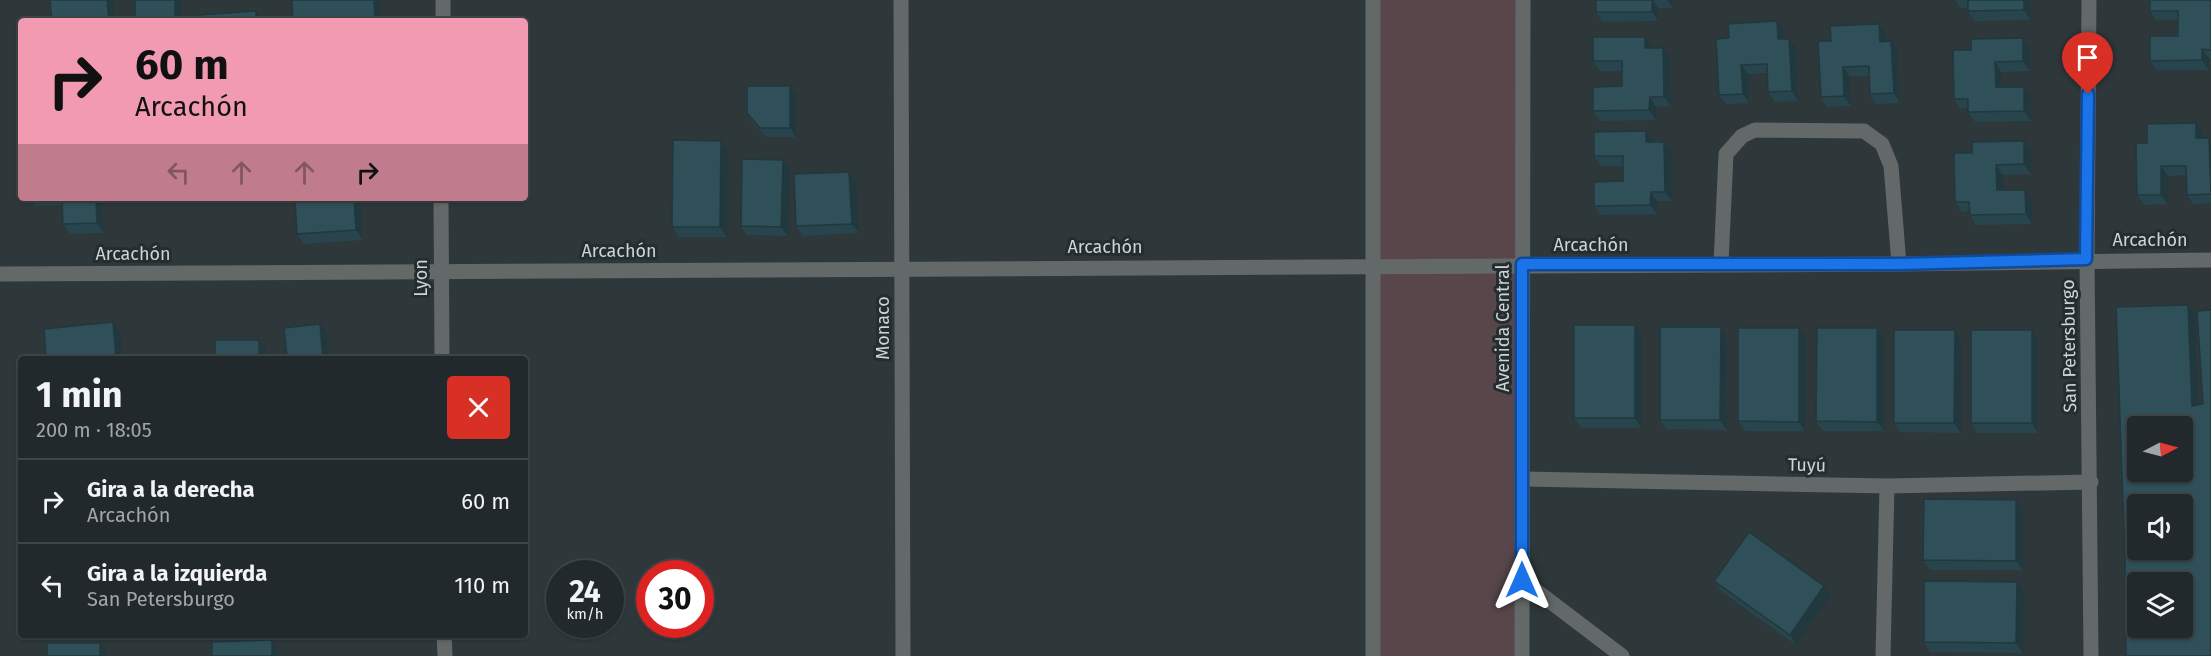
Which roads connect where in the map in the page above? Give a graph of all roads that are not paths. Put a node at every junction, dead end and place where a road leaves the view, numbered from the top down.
1 (443, 0) edge
2 (901, 0) edge
3 (1374, 0) edge
4 (1523, 0) edge
5 (2090, 0) edge
6 (442, 18) edge
7 (441, 201) edge
8 (2086, 259) junction
9 (2211, 260) edge
10 (1522, 264) junction
11 (1721, 264) junction
12 (1899, 264) junction
13 (1373, 265) junction
14 (903, 268) junction
15 (441, 271) junction
16 (0, 274) edge
17 (442, 356) edge
18 (1522, 479) junction
19 (2091, 482) junction
20 (1887, 486) junction
21 (1522, 580) junction
22 (444, 638) edge
23 (444, 656) edge
24 (903, 656) edge
25 (1373, 656) edge
26 (1522, 656) edge
27 (1622, 656) edge
28 (1883, 656) edge
29 (2091, 656) edge

1 - 6 street
2 - 14 street, Monaco
3 - 13 street
4 - 10 street, Avenida Central
5 - 8 street, San Petersburgo
7 - 15 street, Lyon
8 - 9 street, Arcachón
8 - 12 street, Arcachón
8 - 19 street, San Petersburgo
10 - 11 street, Arcachón
10 - 13 street, Arcachón
10 - 18 street, Avenida Central
11 - 12 street, Arcachón
11 - 12 street
13 - 14 street, Arcachón
13 - 25 street
14 - 15 street, Arcachón
14 - 24 street, Monaco
15 - 16 street, Arcachón
15 - 17 street, Lyon
18 - 20 street, Tuyú
18 - 21 street, Avenida Central
19 - 20 street, Tuyú
19 - 29 street, San Petersburgo
20 - 28 street
21 - 26 street, Avenida Central
21 - 27 street
22 - 23 street

